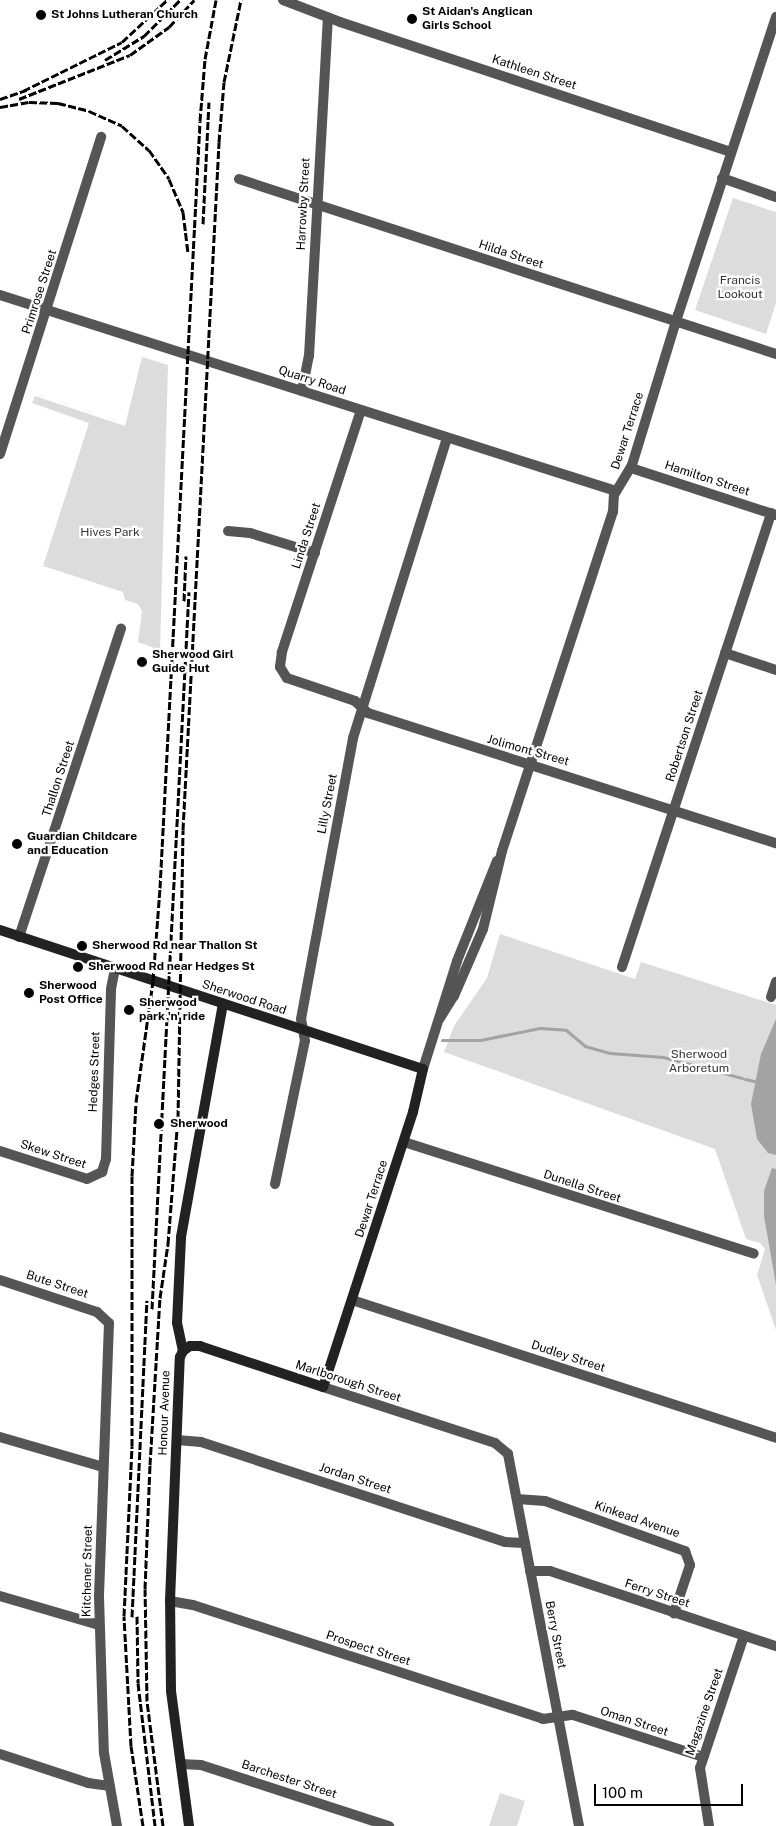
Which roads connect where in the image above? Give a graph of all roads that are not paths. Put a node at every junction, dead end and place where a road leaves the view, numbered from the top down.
1 (283, 0) edge
2 (776, 17) edge
3 (328, 18) junction
4 (101, 137) dead end
5 (731, 152) junction
6 (722, 178) junction
7 (239, 179) dead end
8 (776, 196) edge
9 (317, 204) junction
10 (0, 295) edge
11 (47, 310) junction
12 (676, 321) junction
13 (776, 354) edge
14 (302, 391) junction
15 (361, 410) junction
16 (447, 438) junction
17 (0, 454) edge
18 (631, 468) junction
19 (616, 491) junction
20 (774, 514) edge
21 (228, 531) dead end
22 (315, 554) junction
23 (121, 628) dead end
24 (725, 653) junction
25 (281, 670) joint
26 (776, 670) edge
27 (361, 707) junction
28 (530, 765) junction
29 (674, 809) junction
30 (776, 843) edge
31 (0, 930) edge
32 (19, 937) junction
33 (622, 967) dead end
34 (115, 968) junction
35 (776, 982) edge
36 (771, 997) dead end
37 (222, 1004) junction
38 (303, 1030) junction
39 (423, 1069) junction
40 (404, 1142) junction
41 (0, 1151) edge
42 (99, 1175) joint
43 (275, 1184) dead end
44 (754, 1254) dead end
45 (0, 1280) edge
46 (352, 1300) junction
47 (105, 1316) joint
48 (183, 1351) junction
49 (323, 1387) junction
50 (0, 1437) edge
51 (776, 1438) edge
52 (177, 1440) junction
53 (504, 1449) joint
54 (103, 1467) junction
55 (517, 1499) junction
56 (525, 1542) junction
57 (530, 1571) junction
58 (0, 1596) edge
59 (170, 1600) junction
60 (674, 1613) junction
61 (99, 1625) junction
62 (744, 1636) junction
63 (776, 1646) edge
64 (558, 1717) junction
65 (0, 1754) edge
66 (702, 1758) junction
67 (181, 1764) junction
68 (109, 1786) junction
69 (117, 1826) edge
70 (190, 1826) edge
71 (389, 1826) edge
72 (579, 1826) edge
73 (709, 1826) edge

1 - 3 street, Kathleen Street
2 - 5 street, Dewar Terrace
3 - 5 street, Kathleen Street
3 - 9 street, Harrowby Street
4 - 11 street, Primrose Street
5 - 6 street, Dewar Terrace
6 - 8 street
6 - 12 street, Dewar Terrace
7 - 9 street, Hilda Street
9 - 12 street, Hilda Street
9 - 14 street, Harrowby Street
10 - 11 street, Quarry Road
11 - 14 street, Quarry Road
11 - 17 street, Primrose Street
12 - 13 street, Hilda Street
12 - 18 street, Dewar Terrace
14 - 15 street, Quarry Road
15 - 16 street, Quarry Road
15 - 22 street, Linda Street
16 - 19 street, Quarry Road
16 - 27 street, Lilly Street
18 - 19 street, Dewar Terrace
18 - 20 street, Hamilton Street
19 - 28 street, Dewar Terrace
20 - 24 street, Robertson Street
21 - 22 street
22 - 25 street, Linda Street
23 - 32 street, Thallon Street
24 - 26 street
24 - 29 street, Robertson Street
25 - 27 street, Jolimont Street
27 - 28 street, Jolimont Street
27 - 38 street, Lilly Street
28 - 29 street, Jolimont Street
28 - 39 street, Dewar Terrace
29 - 30 street, Jolimont Street
29 - 33 street, Robertson Street
31 - 32 street, Sherwood Road
32 - 34 street, Sherwood Road
34 - 37 street, Sherwood Road
34 - 42 street, Hedges Street
35 - 36 street
37 - 38 street, Sherwood Road
37 - 48 street, Honour Avenue
38 - 39 street, Sherwood Road
38 - 43 street, Lilly Street
39 - 40 street, Dewar Terrace
40 - 44 street, Dunella Street
40 - 46 street, Dewar Terrace
41 - 42 street, Skew Street
45 - 47 street, Bute Street
46 - 49 street, Dewar Terrace
46 - 51 street, Dudley Street
47 - 54 street, Kitchener Street
48 - 49 street, Marlborough Street
48 - 52 street, Honour Avenue
49 - 53 street, Marlborough Street
50 - 54 street
52 - 56 street, Jordan Street
52 - 59 street, Honour Avenue
53 - 55 street, Berry Street
54 - 61 street, Kitchener Street
55 - 56 street, Berry Street
55 - 60 street, Kinkead Avenue
56 - 57 street, Berry Street
57 - 60 street, Ferry Street
57 - 64 street, Berry Street
58 - 61 street
59 - 64 street, Prospect Street
59 - 67 street, Honour Avenue
60 - 62 street, Ferry Street
61 - 68 street, Kitchener Street
62 - 63 street, Ferry Street
62 - 66 street, Magazine Street
64 - 66 street, Oman Street
64 - 72 street, Berry Street
65 - 68 street
66 - 73 street, Magazine Street
67 - 70 street, Honour Avenue
67 - 71 street, Barchester Street
68 - 69 street, Kitchener Street

